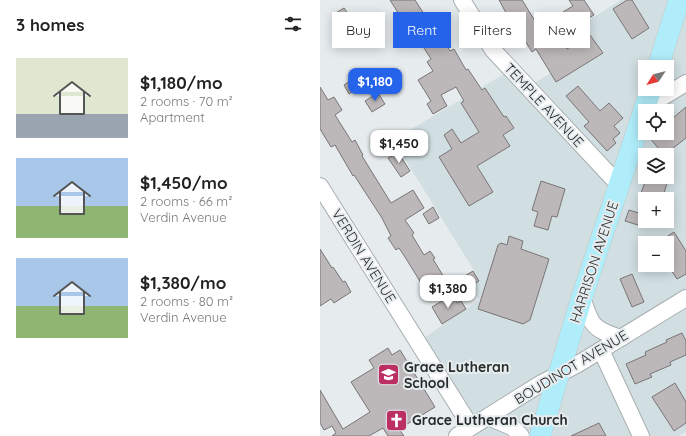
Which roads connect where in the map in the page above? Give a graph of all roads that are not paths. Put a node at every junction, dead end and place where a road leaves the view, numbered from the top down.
1 (462, 0) edge
2 (679, 0) edge
3 (660, 60) edge
4 (686, 83) edge
5 (651, 104) edge
6 (638, 125) edge
7 (619, 185) junction
8 (320, 186) edge
9 (582, 297) junction
10 (686, 298) edge
11 (621, 338) junction
12 (601, 350) junction
13 (559, 374) junction
14 (488, 417) junction
15 (471, 427) junction
16 (457, 436) edge
17 (521, 436) edge
18 (540, 436) edge
19 (641, 436) edge

1 - 7 street, TEMPLE AVENUE
2 - 3 main road
4 - 5 street
6 - 7 main road, HARRISON AVENUE
7 - 9 main road, HARRISON AVENUE
8 - 15 street, VERDIN AVENUE
9 - 11 street
9 - 13 main road, HARRISON AVENUE
10 - 11 street, BOUDINOT AVENUE
11 - 12 street, BOUDINOT AVENUE
12 - 13 street, BOUDINOT AVENUE
12 - 19 street
13 - 14 street, BOUDINOT AVENUE
13 - 18 main road, HARRISON AVENUE
14 - 15 street, BOUDINOT AVENUE
14 - 17 street
15 - 16 street, BOUDINOT AVENUE

